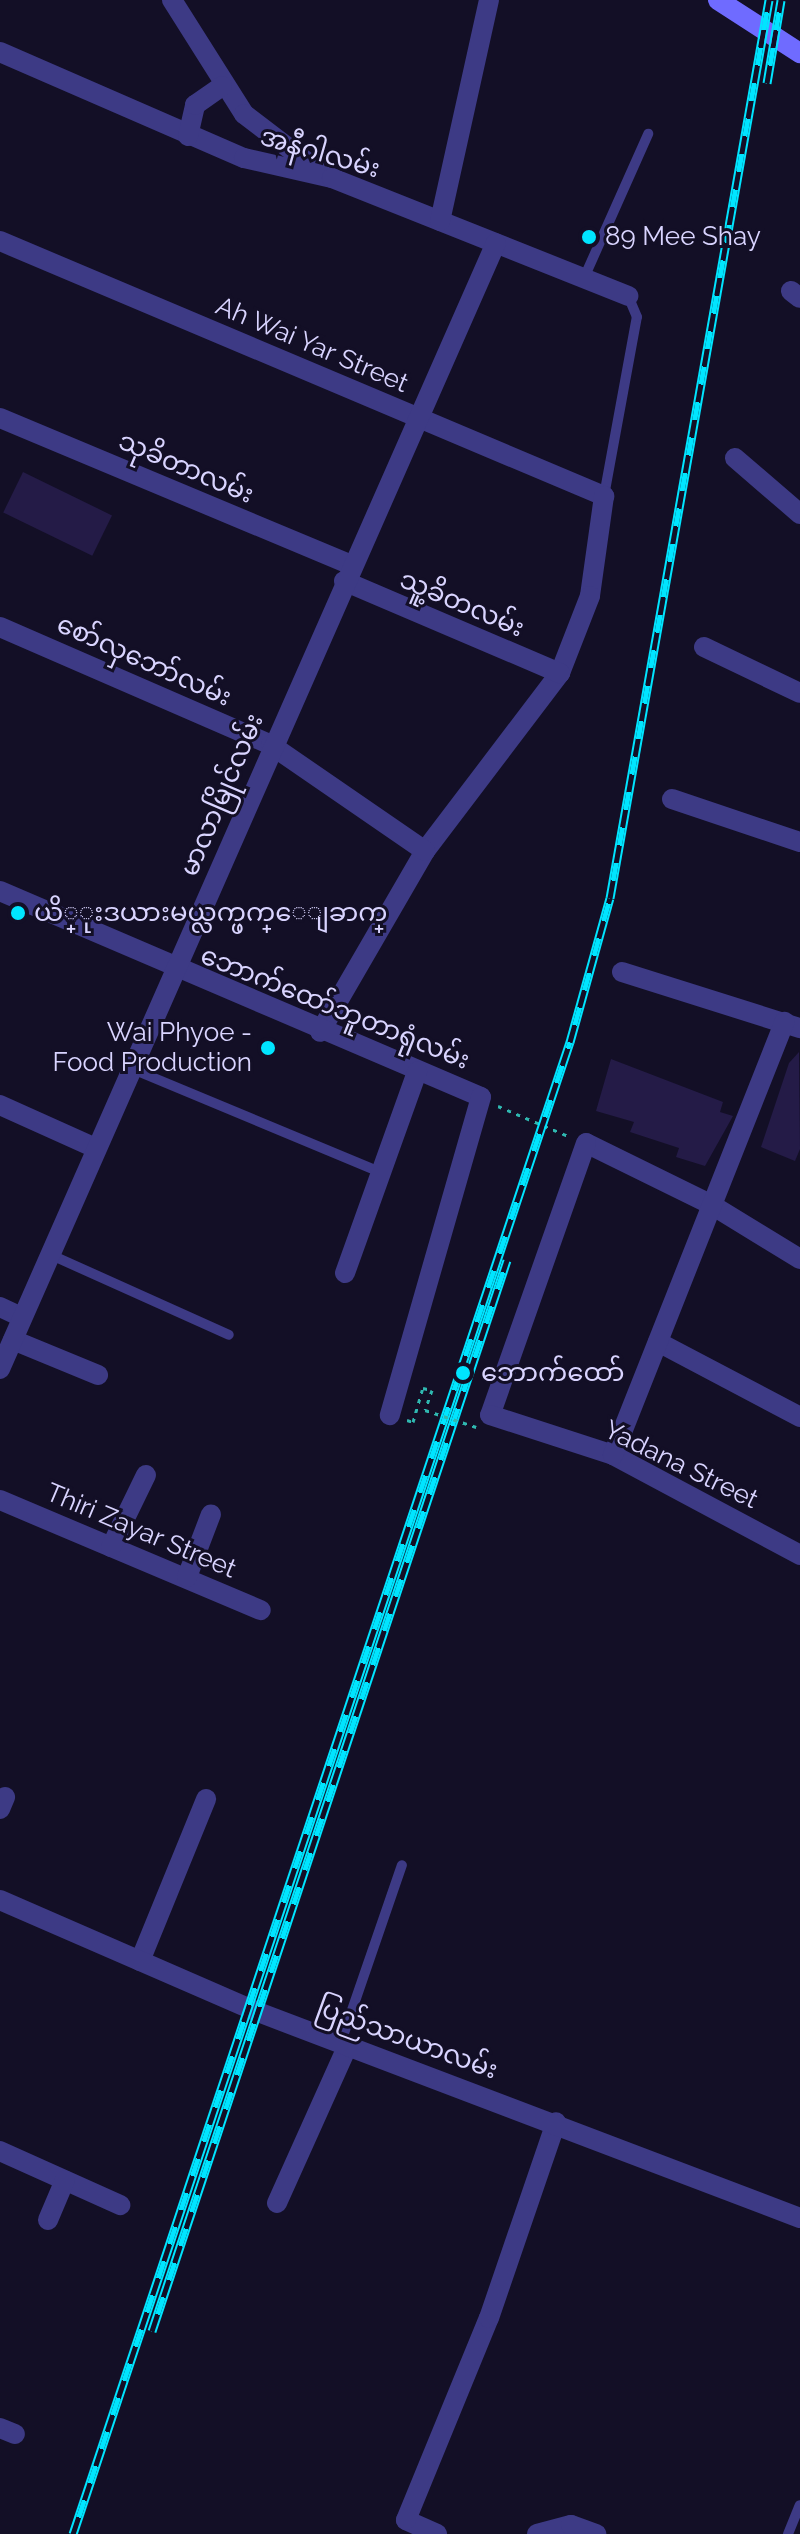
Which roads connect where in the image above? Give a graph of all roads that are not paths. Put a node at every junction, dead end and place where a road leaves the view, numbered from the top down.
1 (172, 0) edge
2 (489, 0) edge
3 (718, 0) edge
4 (746, 8) edge
5 (0, 52) edge
6 (800, 53) edge
7 (222, 86) junction
8 (648, 134) dead end
9 (188, 136) junction
10 (332, 178) junction
11 (440, 221) junction
12 (0, 241) edge
13 (496, 243) junction
14 (584, 278) junction
15 (628, 296) joint
16 (416, 417) junction
17 (0, 418) edge
18 (735, 458) dead end
19 (604, 496) junction
20 (800, 514) edge
21 (348, 573) junction
22 (0, 627) edge
23 (704, 647) dead end
24 (560, 673) junction
25 (800, 693) edge
26 (271, 745) junction
27 (672, 799) dead end
28 (800, 842) edge
29 (425, 851) junction
30 (0, 891) edge
31 (177, 972) junction
32 (622, 972) dead end
33 (792, 1025) edge
34 (320, 1032) junction
35 (128, 1068) junction
36 (417, 1072) junction
37 (0, 1105) edge
38 (93, 1147) junction
39 (380, 1172) junction
40 (712, 1205) junction
41 (48, 1254) junction
42 (800, 1259) edge
43 (345, 1273) dead end
44 (0, 1307) edge
45 (21, 1317) junction
46 (229, 1335) dead end
47 (13, 1340) junction
48 (658, 1342) junction
49 (0, 1369) edge
50 (98, 1375) dead end
51 (390, 1415) dead end
52 (800, 1417) edge
53 (613, 1455) junction
54 (146, 1475) dead end
55 (0, 1500) edge
56 (211, 1514) dead end
57 (111, 1547) junction
58 (800, 1555) edge
59 (187, 1577) junction
60 (261, 1610) dead end
61 (206, 1799) dead end
62 (402, 1865) dead end
63 (0, 1900) edge
64 (140, 1961) junction
65 (344, 2044) junction
66 (556, 2122) junction
67 (0, 2151) edge
68 (65, 2180) junction
69 (277, 2203) dead end
70 (120, 2205) dead end
71 (800, 2218) edge
72 (48, 2220) dead end
73 (800, 2505) edge
74 (437, 2534) edge
75 (537, 2534) edge
76 (596, 2534) edge
77 (788, 2534) edge

1 - 7 street
2 - 11 street
3 - 4 main road
4 - 6 main road
5 - 9 street, အနီဂါလမ်း
7 - 9 street
7 - 10 street
8 - 14 lane
9 - 10 street, အနီဂါလမ်း
10 - 11 street, အနီဂါလမ်း
11 - 13 street, အနီဂါလမ်း
12 - 16 street, Ah Wai Yar Street
13 - 14 street, အနီဂါလမ်း
13 - 16 street, မာလာမြိုင်လမ်း
14 - 15 street, အနီဂါလမ်း
15 - 19 lane
16 - 19 street, Ah Wai Yar Street
16 - 21 street, မာလာမြိုင်လမ်း
17 - 21 street, သုခိတာလမ်း
18 - 20 street
19 - 24 street
21 - 24 street, သူ့ခိတလမ်း
21 - 26 street, မာလာမြိုင်လမ်း
22 - 26 street, စော်လှဘော်လမ်း
23 - 25 street
24 - 29 street
26 - 29 street, စော်လှဘော်လမ်း
26 - 31 street, မာလာမြိုင်လမ်း
27 - 28 street
29 - 34 street
30 - 31 street, ဘောက်ထော်ဘူတာရုံလမ်း
31 - 34 street, ဘောက်ထော်ဘူတာရုံလမ်း
31 - 35 street, မာလာမြိုင်လမ်း
32 - 33 street
33 - 40 street
34 - 36 street, ဘောက်ထော်ဘူတာရုံလမ်း
35 - 38 street, မာလာမြိုင်လမ်း
35 - 39 lane
36 - 39 street
36 - 51 street, ဘောက်ထော်ဘူတာရုံလမ်း
37 - 38 street
38 - 41 street, မာလာမြိုင်လမ်း
39 - 43 street
40 - 42 street
40 - 48 street
40 - 53 street, Yadana Street
41 - 45 street, မာလာမြိုင်လမ်း
41 - 46 lane
44 - 45 street
45 - 47 street, မာလာမြိုင်လမ်း
47 - 49 street, မာလာမြိုင်လမ်း
47 - 50 street
48 - 52 street
48 - 53 street
53 - 58 street, Yadana Street
54 - 57 street
55 - 57 street, Thiri Zayar Street
56 - 59 street
57 - 59 street, Thiri Zayar Street
59 - 60 street, Thiri Zayar Street
61 - 64 street
62 - 65 lane
63 - 64 street, ပြည်သာယာလမ်း
64 - 65 street, ပြည်သာယာလမ်း
65 - 66 street, ပြည်သာယာလမ်း
65 - 69 street
66 - 71 street, ပြည်သာယာလမ်း
66 - 74 street
67 - 68 street
68 - 70 street
68 - 72 street
73 - 77 lane
75 - 76 street

